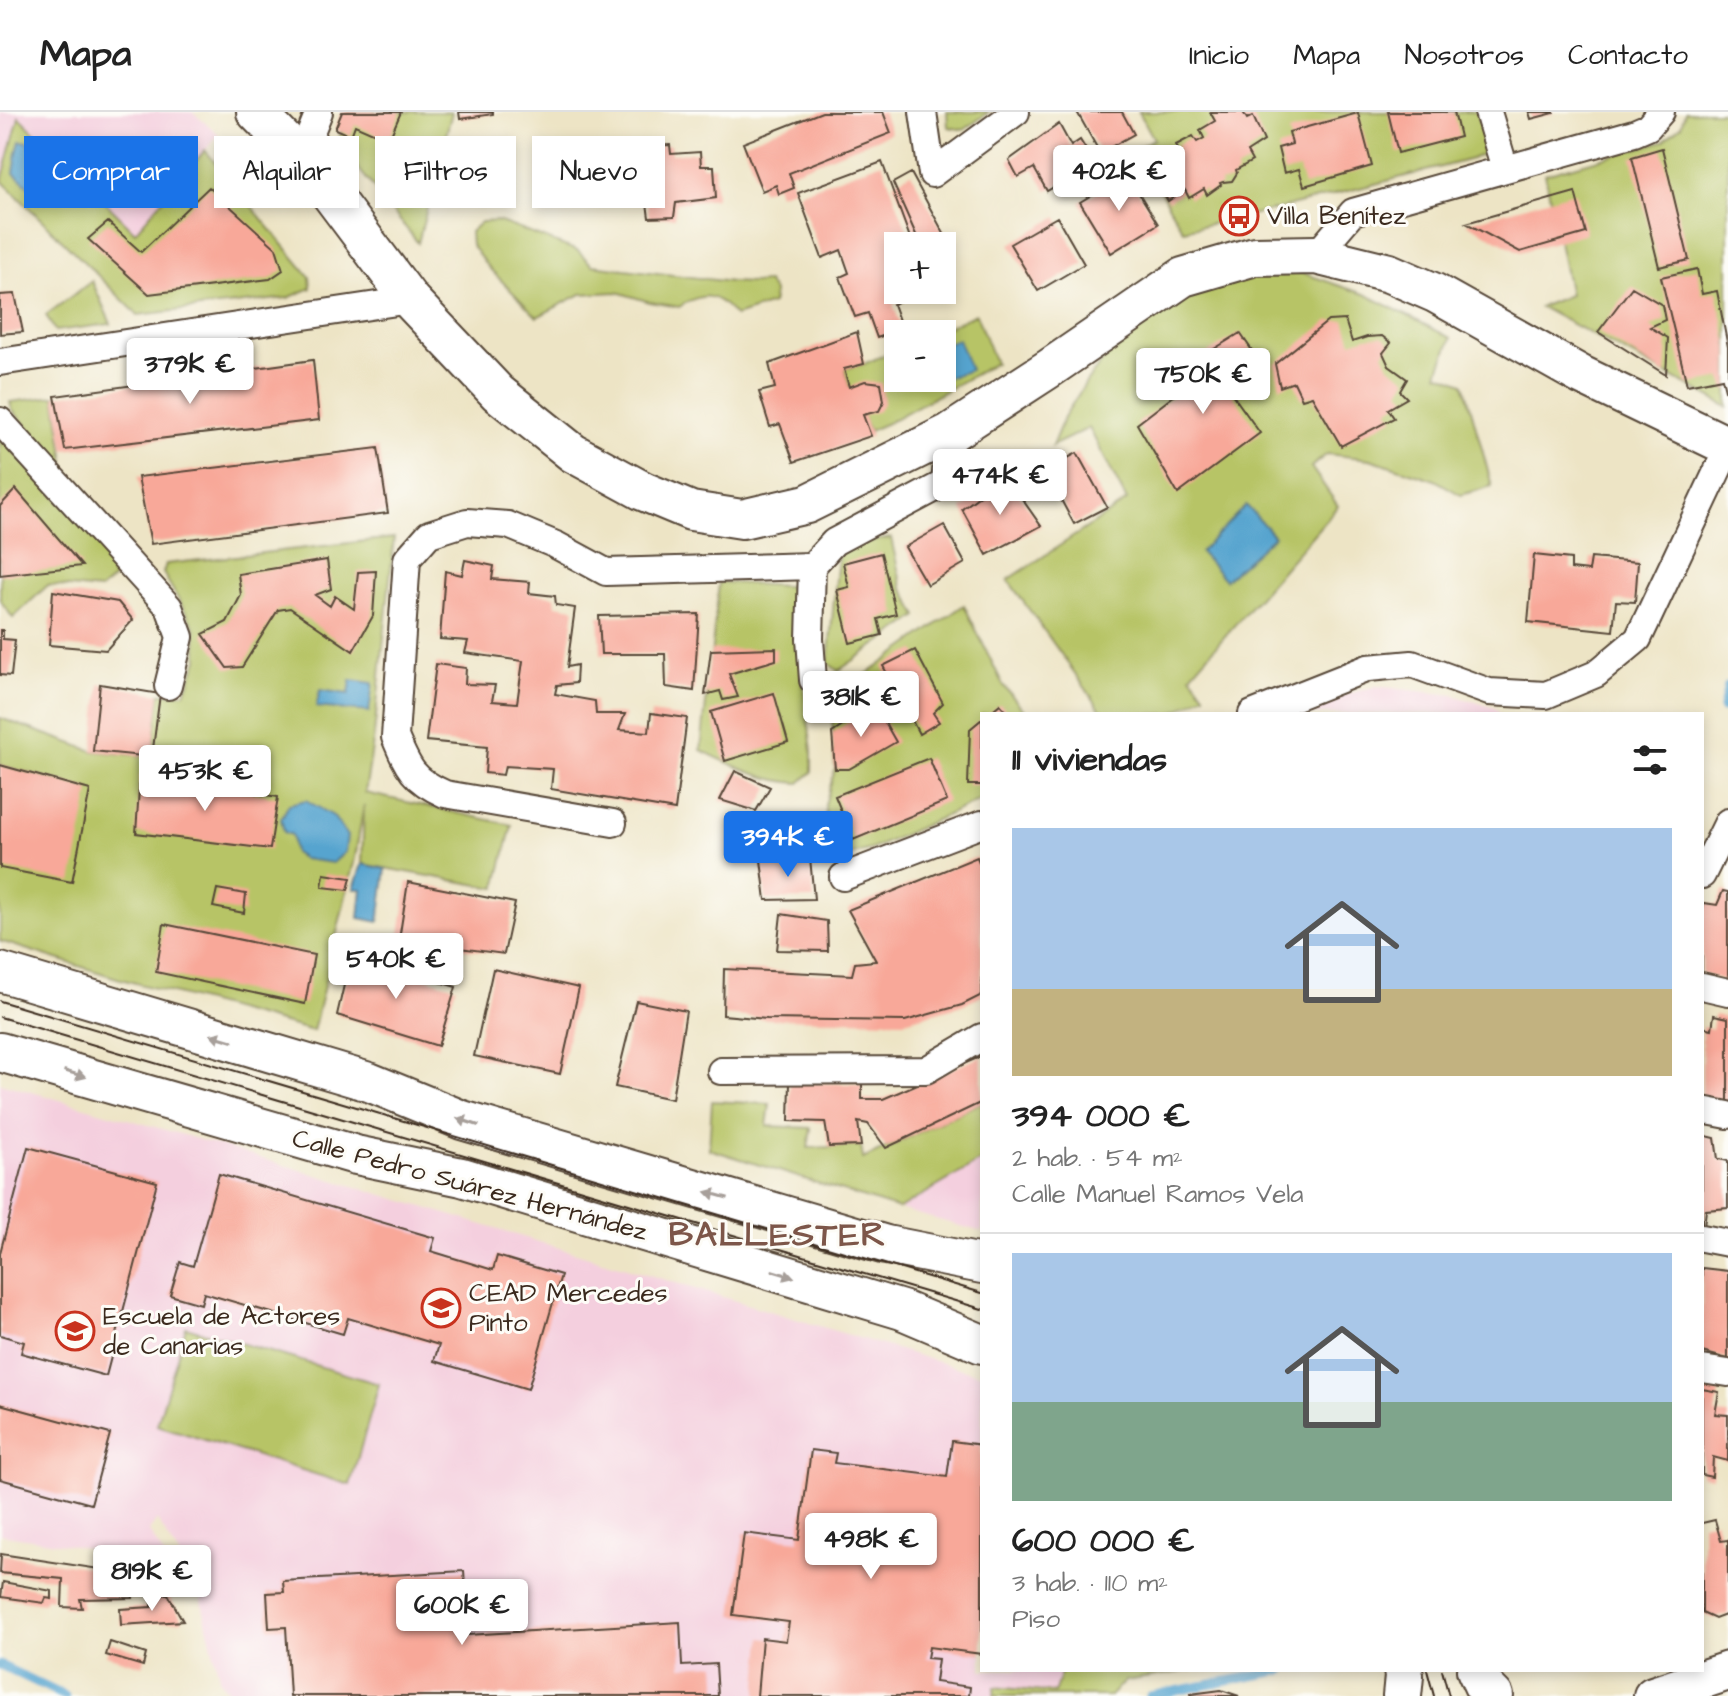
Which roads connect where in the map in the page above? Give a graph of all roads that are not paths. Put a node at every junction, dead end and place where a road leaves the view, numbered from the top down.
1 (256, 112) edge
2 (319, 112) edge
3 (923, 112) edge
4 (1016, 112) edge
5 (1488, 112) edge
6 (1661, 112) edge
7 (280, 136) edge
8 (311, 136) edge
9 (1505, 169) junction
10 (341, 208) edge
11 (1316, 255) junction
12 (410, 300) junction
13 (0, 362) edge
14 (0, 421) edge
15 (950, 433) junction
16 (1728, 447) edge
17 (812, 566) junction
18 (813, 680) dead end
19 (168, 686) dead end
20 (1257, 712) edge
21 (1728, 822) edge
22 (613, 823) dead end
23 (980, 825) edge
24 (1714, 863) edge
25 (843, 877) dead end
26 (0, 972) edge
27 (1704, 986) edge
28 (1728, 992) edge
29 (980, 1038) edge
30 (0, 1052) edge
31 (721, 1071) dead end
32 (1704, 1110) edge
33 (1728, 1115) edge
34 (1704, 1238) edge
35 (1728, 1243) edge
36 (980, 1264) edge
37 (980, 1343) edge
38 (1704, 1369) edge
39 (1728, 1373) edge
40 (1728, 1671) edge
41 (1403, 1672) edge
42 (1470, 1672) edge
43 (1477, 1672) edge
44 (1402, 1696) edge
45 (1477, 1696) edge
46 (1494, 1696) edge
47 (1653, 1696) edge

1 - 7 street
2 - 8 street
3 - 4 street
5 - 9 street
6 - 9 street
9 - 11 street
10 - 12 street
11 - 15 street
11 - 16 street
12 - 13 street
12 - 15 street
14 - 19 street
15 - 17 street
16 - 20 street
17 - 18 street
17 - 22 street
21 - 24 street
23 - 25 street
36 -> 26 street
27 - 28 street
29 - 31 street
30 -> 37 street, Calle Pedro Suárez Hernández
32 - 33 street
34 - 35 street
38 - 39 street
40 - 47 street
41 - 44 street
42 - 45 street
43 - 46 street

